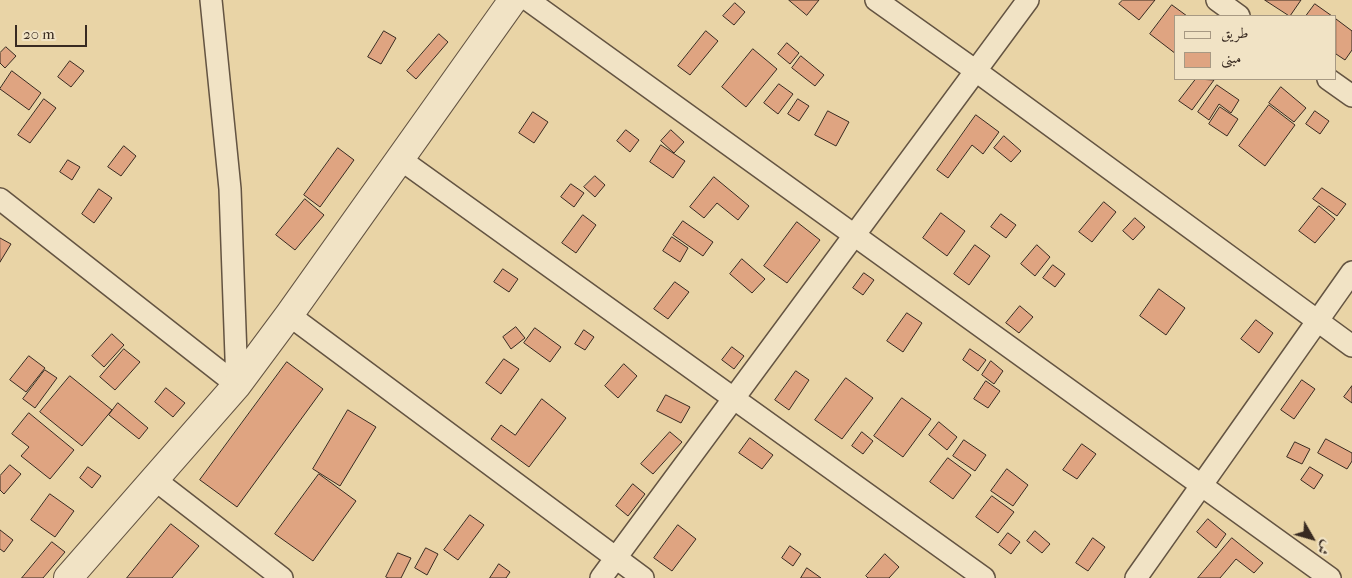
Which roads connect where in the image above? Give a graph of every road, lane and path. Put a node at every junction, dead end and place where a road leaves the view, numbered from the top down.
1 (212, 0) edge
2 (513, 0) edge
3 (528, 0) edge
4 (876, 0) edge
5 (1028, 0) edge
6 (1216, 0) edge
7 (1238, 15) edge
8 (976, 71) junction
9 (1329, 80) edge
10 (1352, 96) edge
11 (400, 159) junction
12 (0, 199) edge
13 (855, 235) junction
14 (1352, 272) edge
15 (289, 315) junction
16 (1318, 320) junction
17 (1352, 346) edge
18 (236, 385) junction
19 (734, 398) junction
20 (154, 479) junction
21 (1201, 485) junction
22 (616, 558) junction
23 (68, 578) edge
24 (282, 578) edge
25 (601, 578) edge
26 (643, 578) edge
27 (984, 578) edge
28 (1136, 578) edge
29 (1330, 578) edge

1 - 18 street
2 - 11 street
3 - 13 street
4 - 8 street
5 - 8 street
6 - 7 street
8 - 13 street
8 - 16 street
9 - 10 street
11 - 15 street
11 - 19 street
12 - 18 street
13 - 19 street
13 - 21 street
14 - 16 street
15 - 18 street
15 - 22 street
16 - 17 street
16 - 21 street
18 - 20 street
19 - 22 street
19 - 27 street
20 - 23 street
20 - 24 street
21 - 28 street
21 - 29 street
22 - 25 street
22 - 26 street

